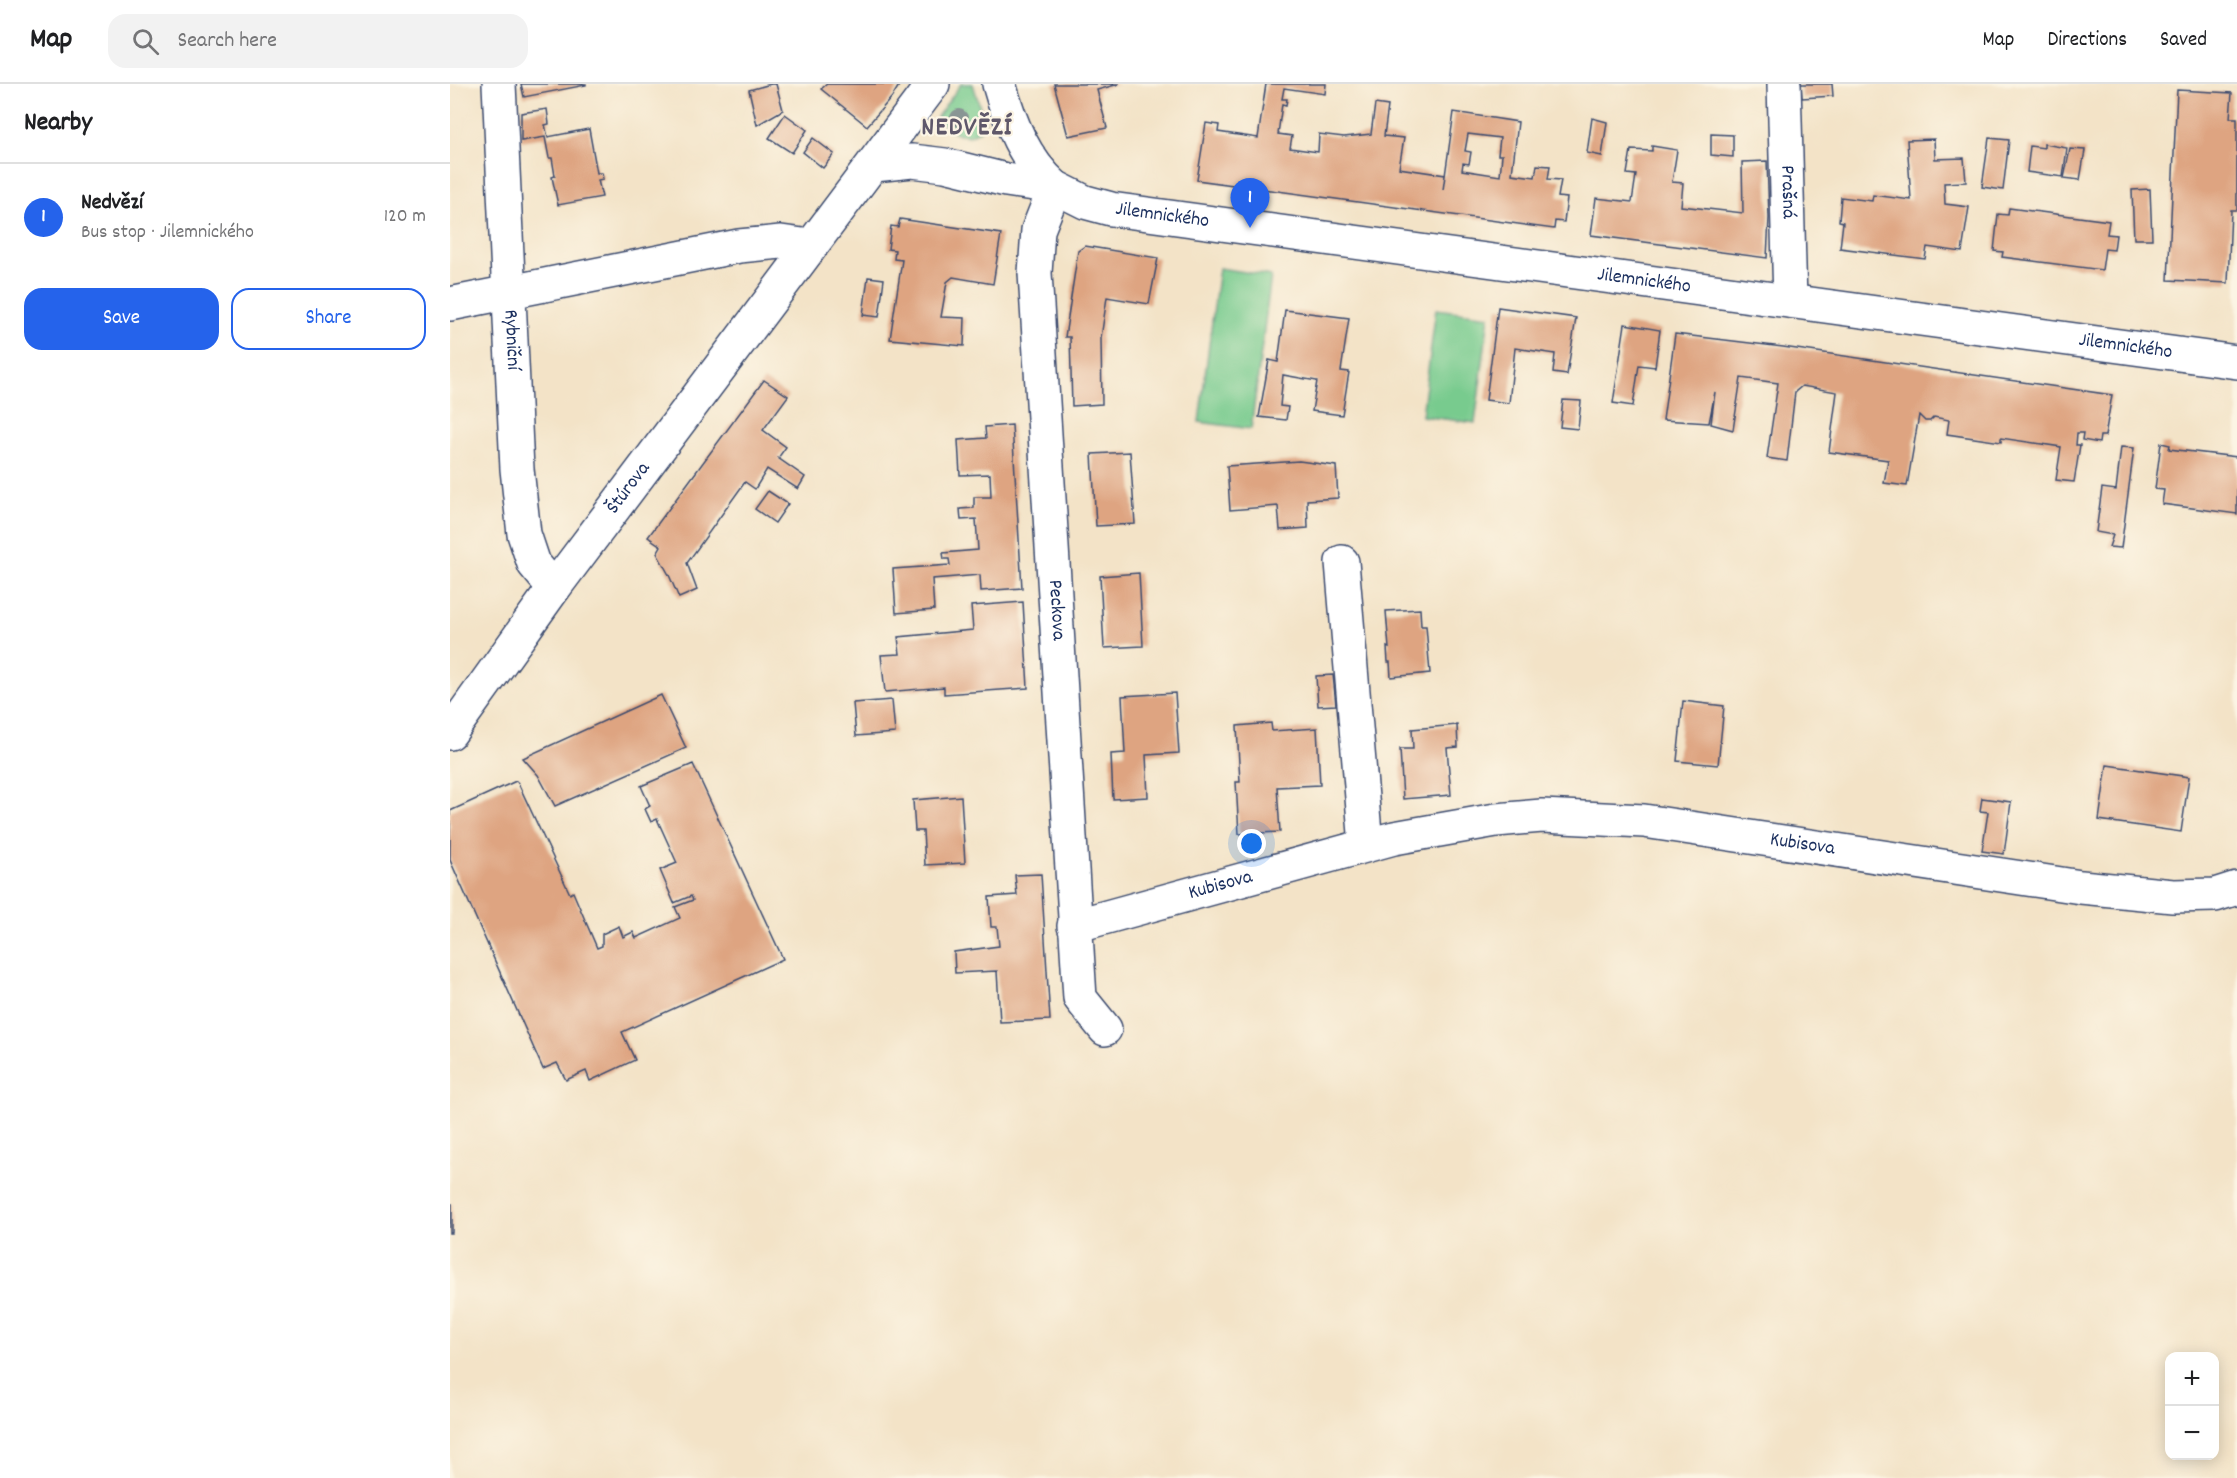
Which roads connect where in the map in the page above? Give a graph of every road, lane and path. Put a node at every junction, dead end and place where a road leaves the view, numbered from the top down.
1 (499, 84) edge
2 (933, 84) edge
3 (999, 84) edge
4 (1784, 84) edge
5 (874, 165) junction
6 (1055, 187) junction
7 (810, 246) junction
8 (508, 294) junction
9 (1790, 301) junction
10 (450, 304) edge
11 (2237, 362) edge
12 (1342, 562) dead end
13 (554, 588) junction
14 (450, 733) edge
15 (1366, 845) junction
16 (2237, 888) edge
17 (1074, 926) junction
18 (1105, 1029) dead end

1 - 8 street, Rybniční
2 - 5 street
3 - 6 street, Jilemnického
4 - 9 street, Prašná
5 - 6 street, Jilemnického
5 - 7 street, Štúrova
6 - 9 street, Jilemnického
6 - 17 street, Peckova
7 - 8 street
7 - 13 street, Štúrova
8 - 10 street
8 - 13 street, Rybniční
9 - 11 street, Jilemnického
12 - 15 street
13 - 14 street, Štúrova
15 - 16 street, Kubisova
15 - 17 street, Kubisova
17 - 18 street, Peckova

